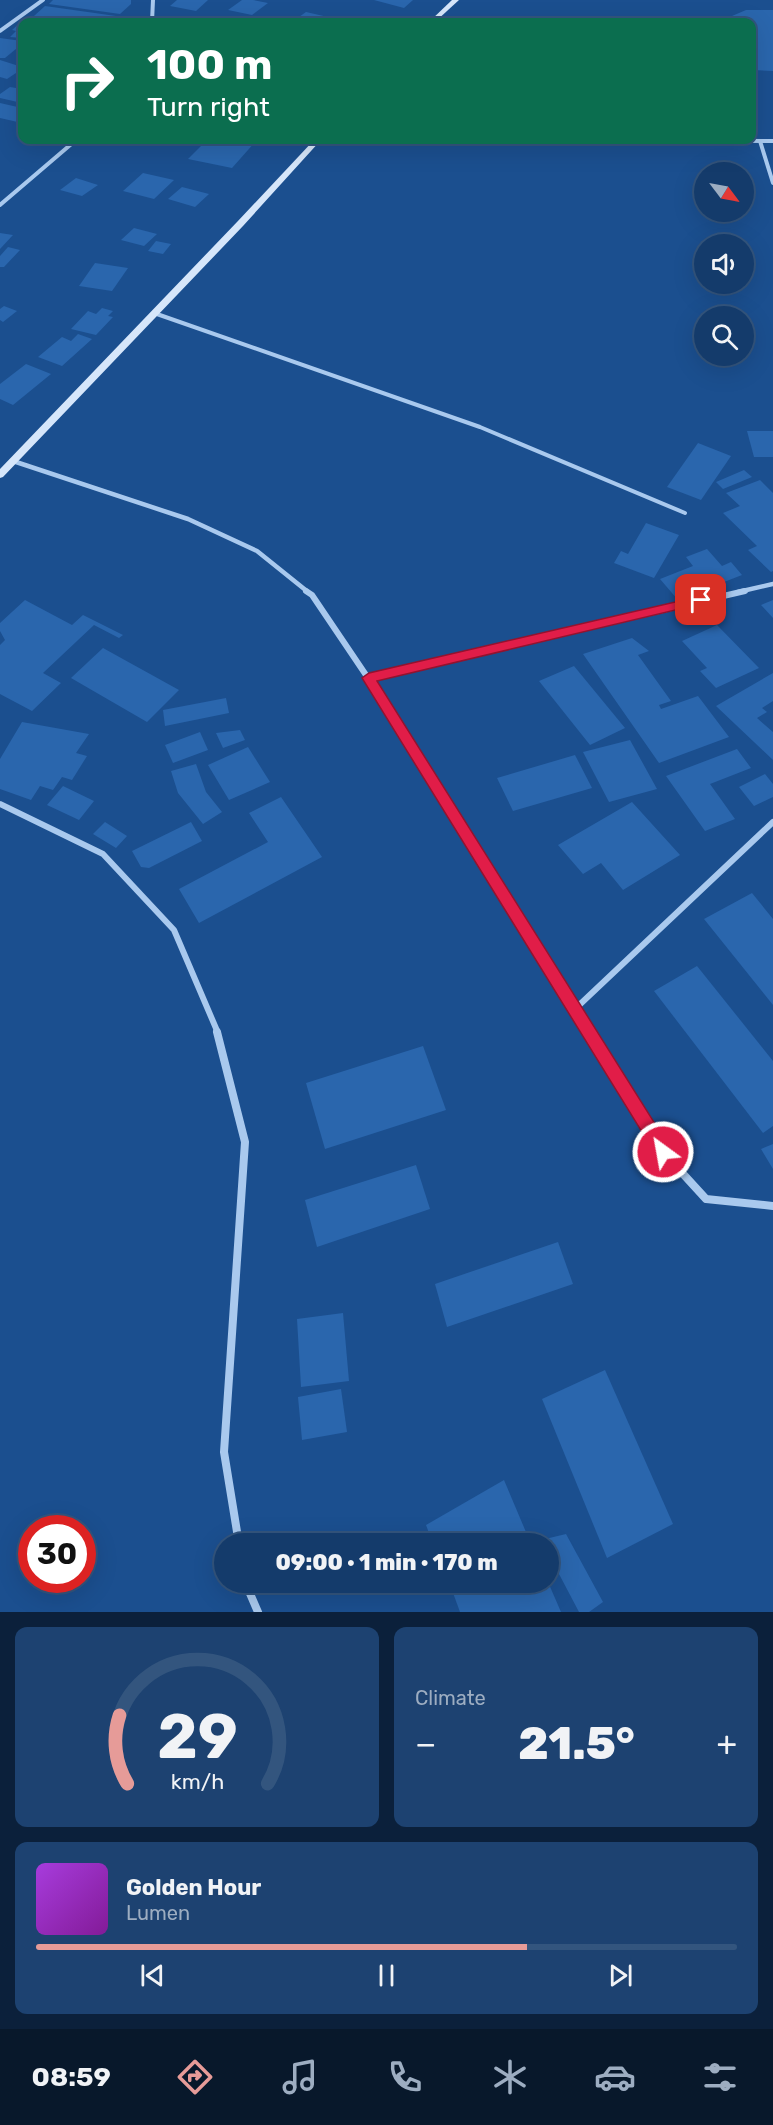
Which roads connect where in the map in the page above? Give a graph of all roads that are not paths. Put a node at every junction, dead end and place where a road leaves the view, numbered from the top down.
1 (43, 0) edge
2 (153, 0) edge
3 (456, 0) edge
4 (21, 18) edge
5 (152, 18) edge
6 (436, 18) edge
7 (18, 20) edge
8 (0, 31) edge
9 (756, 141) edge
10 (760, 141) junction
11 (773, 141) edge
12 (71, 144) edge
13 (313, 144) edge
14 (773, 183) edge
15 (0, 205) edge
16 (154, 313) junction
17 (13, 461) junction
18 (0, 475) edge
19 (685, 513) dead end
20 (773, 584) edge
21 (369, 678) junction
22 (0, 804) edge
23 (773, 822) edge
24 (575, 1009) junction
25 (773, 1206) edge
26 (237, 1533) edge
27 (250, 1593) edge
28 (258, 1612) edge

1 - 4 street
2 - 5 street
3 - 6 main road
7 - 8 street
9 - 10 street
10 - 11 street
10 - 14 street
12 - 15 street
13 - 16 main road
16 - 17 main road
16 - 19 lane
17 - 18 main road
17 - 21 street
20 - 21 street
21 - 24 street
22 - 26 street
23 - 24 street
24 - 25 street
27 - 28 street

